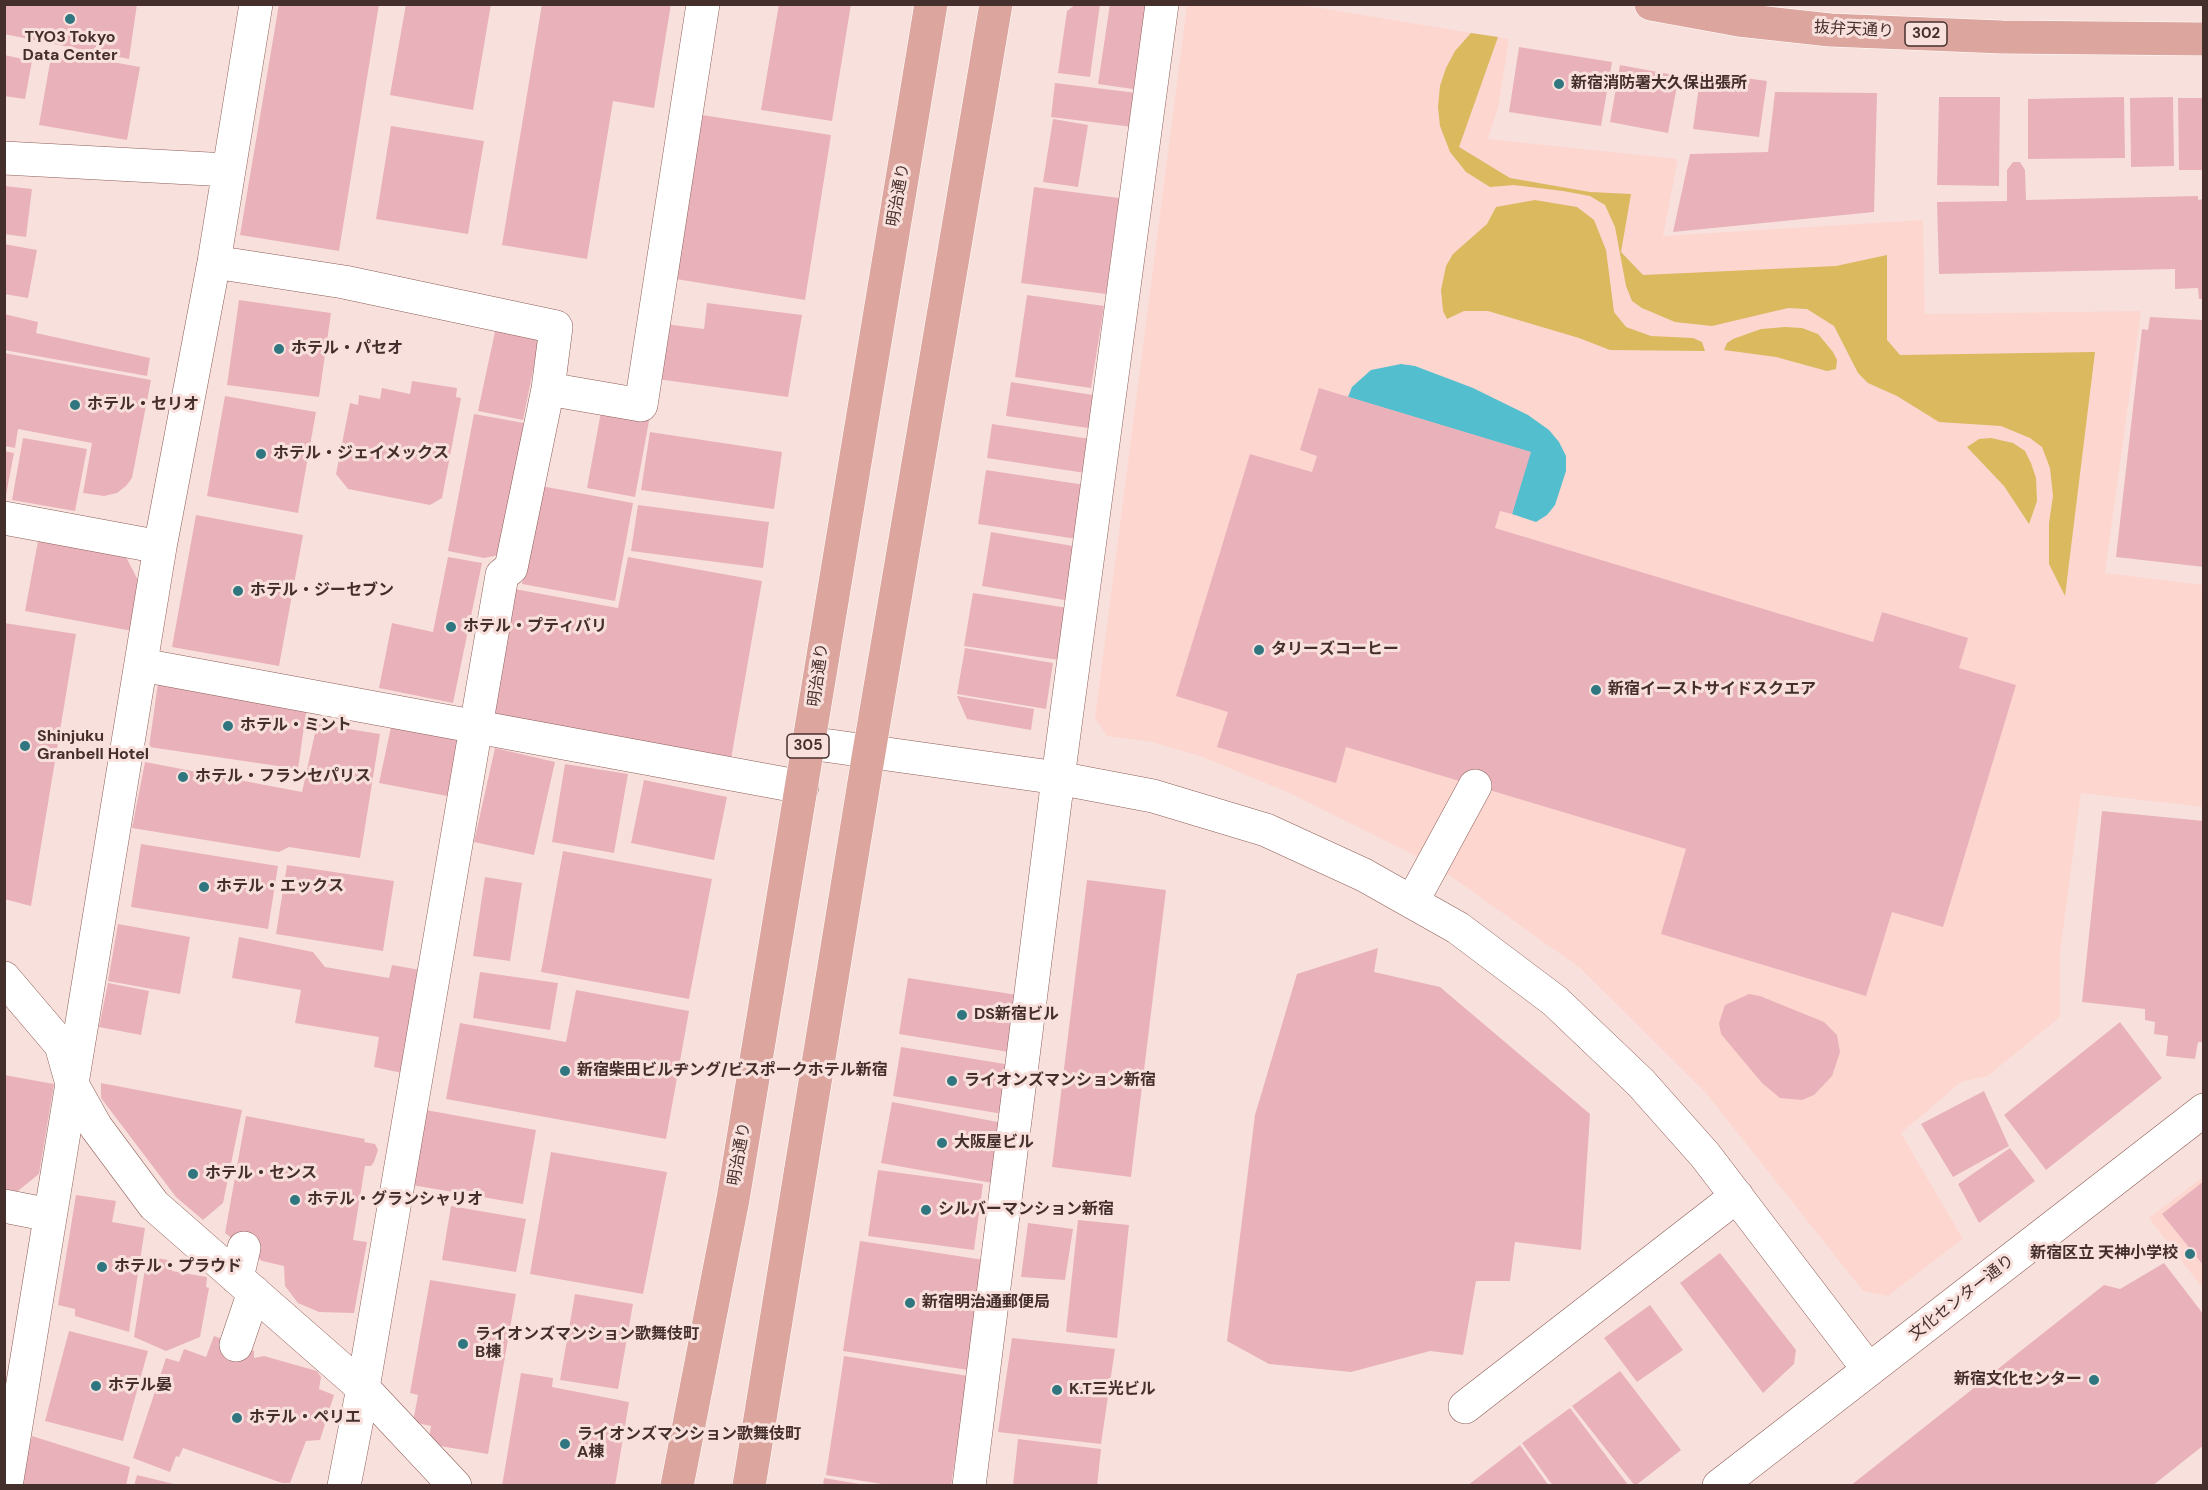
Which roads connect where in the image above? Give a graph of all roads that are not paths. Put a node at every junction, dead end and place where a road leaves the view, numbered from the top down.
1 (256, 4) edge
2 (703, 4) edge
3 (931, 4) edge
4 (996, 4) edge
5 (1162, 4) edge
6 (1651, 4) edge
7 (2204, 39) edge
8 (4, 158) edge
9 (228, 170) junction
10 (214, 262) junction
11 (548, 389) junction
12 (4, 518) edge
13 (160, 548) junction
14 (142, 664) junction
15 (475, 727) junction
16 (809, 743) junction
17 (869, 752) junction
18 (1058, 778) junction
19 (1475, 786) dead end
20 (802, 787) junction
21 (1412, 902) junction
22 (4, 978) edge
23 (72, 1084) junction
24 (2204, 1110) edge
25 (1737, 1196) junction
26 (4, 1206) edge
27 (50, 1215) junction
28 (245, 1272) junction
29 (236, 1345) dead end
30 (1869, 1370) junction
31 (363, 1388) junction
32 (1465, 1407) dead end
33 (6, 1485) edge
34 (344, 1485) edge
35 (455, 1485) edge
36 (677, 1485) edge
37 (749, 1485) edge
38 (969, 1485) edge
39 (1719, 1485) edge

1 - 9 street
2 - 11 street
3 - 16 main road, 明治通り / 305
4 - 17 main road
5 - 18 street
6 - 7 main road, 抜弁天通り / 302
8 - 9 street
9 - 10 street
10 - 11 street
10 - 13 street
11 - 15 street
12 - 13 street
13 - 14 street
14 - 15 street
14 - 23 street
15 - 20 street
15 - 31 street
16 - 17 street
16 - 20 main road, 明治通り / 305
17 - 18 street
17 - 37 main road
18 - 21 street
18 - 38 street
19 - 21 street
20 - 36 main road, 明治通り / 305
21 - 25 street
22 - 23 street
23 - 27 street
23 - 28 street
24 - 30 street, 文化センター通り
25 - 30 street
25 - 32 street
26 - 27 street
27 - 33 street
28 - 29 street
28 - 31 street
30 - 39 street, 文化センター通り
31 - 34 street
31 - 35 street

